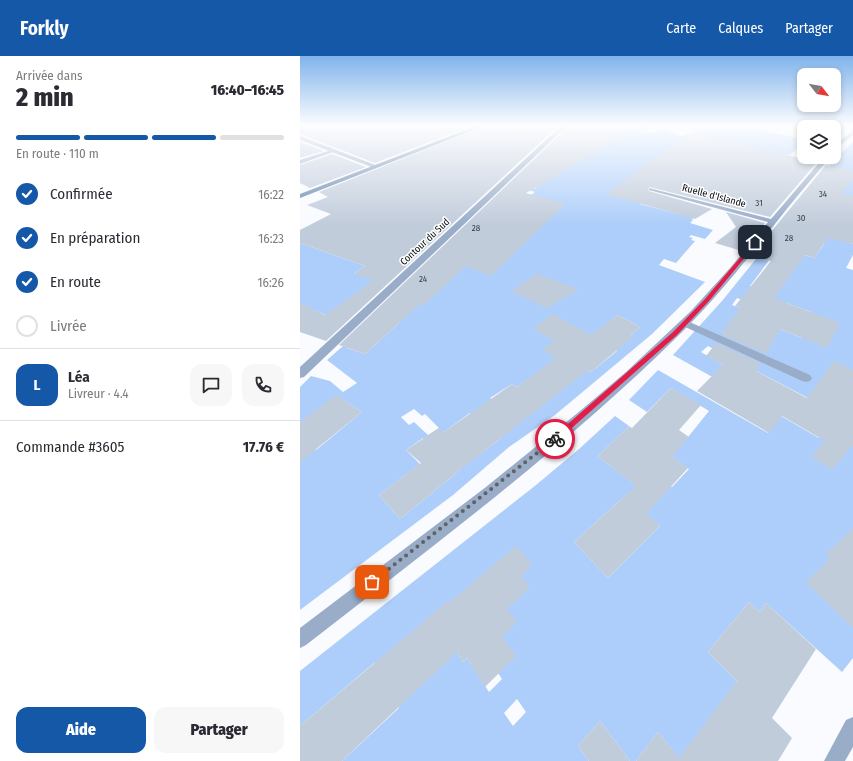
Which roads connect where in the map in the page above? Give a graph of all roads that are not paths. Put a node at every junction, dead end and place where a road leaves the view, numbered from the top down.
1 (354, 159) edge
2 (396, 159) edge
3 (530, 159) edge
4 (821, 164) edge
5 (376, 167) junction
6 (651, 189) dead end
7 (300, 196) edge
8 (772, 221) junction
9 (685, 323) junction
10 (300, 374) edge
11 (806, 378) dead end
12 (300, 639) edge
13 (853, 727) edge
14 (834, 761) edge

1 - 5 street
2 - 5 main road
3 - 10 street, Contour du Sud
4 - 8 street
5 - 7 main road
6 - 8 street, Ruelle d'Islande
8 - 9 street
9 - 11 street
9 - 12 street
13 - 14 street

